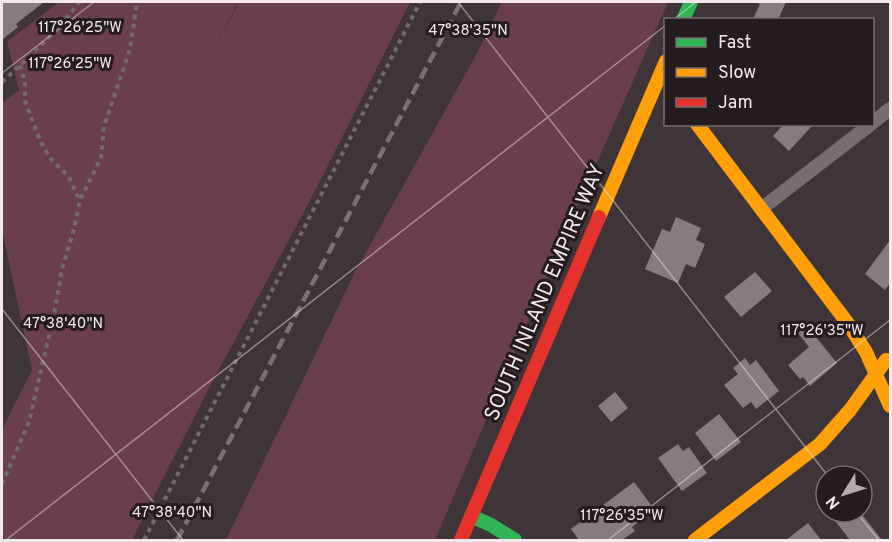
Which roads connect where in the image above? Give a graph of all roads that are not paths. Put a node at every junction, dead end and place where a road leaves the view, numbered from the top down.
1 (691, 2) edge
2 (684, 18) edge
3 (664, 66) edge
4 (891, 109) edge
5 (874, 122) edge
6 (699, 126) edge
7 (869, 126) edge
8 (761, 209) junction
9 (891, 353) edge
10 (875, 374) junction
11 (891, 406) edge
12 (471, 516) junction
13 (461, 540) edge
14 (515, 540) edge
15 (695, 540) edge

1 - 2 street
3 - 12 street, SOUTH INLAND EMPIRE WAY
4 - 5 lane
6 - 8 street
7 - 8 lane
8 - 10 street
9 - 10 street
10 - 11 street
10 - 15 street
12 - 13 street, SOUTH INLAND EMPIRE WAY
12 - 14 street

